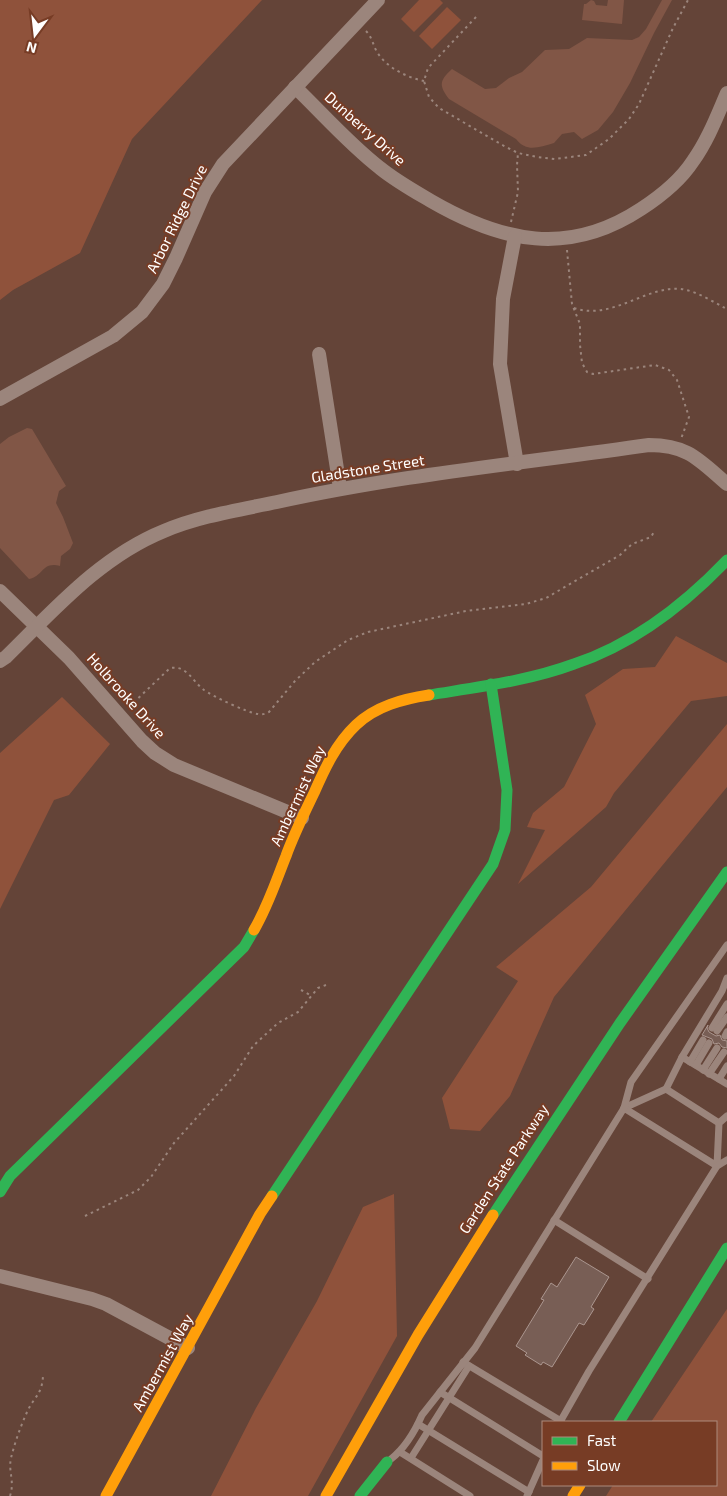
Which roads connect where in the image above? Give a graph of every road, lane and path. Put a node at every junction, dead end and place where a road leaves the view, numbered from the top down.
1 (378, 0) edge
2 (688, 0) edge
3 (476, 17) dead end
4 (365, 29) dead end
5 (424, 81) junction
6 (295, 87) junction
7 (727, 93) edge
8 (518, 153) junction
9 (512, 235) junction
10 (566, 237) junction
11 (574, 308) junction
12 (727, 309) edge
13 (319, 354) dead end
14 (0, 399) edge
15 (678, 448) junction
16 (517, 464) junction
17 (727, 484) edge
18 (340, 488) junction
19 (656, 530) dead end
20 (727, 560) edge
21 (0, 591) edge
22 (36, 627) junction
23 (0, 661) edge
24 (491, 684) junction
25 (120, 716) junction
26 (302, 818) junction
27 (727, 872) edge
28 (727, 945) edge
29 (727, 978) edge
30 (326, 985) dead end
31 (301, 990) dead end
32 (725, 993) edge
33 (312, 996) junction
34 (727, 1004) edge
35 (727, 1017) edge
36 (706, 1042) dead end
37 (720, 1050) dead end
38 (682, 1057) junction
39 (693, 1064) junction
40 (727, 1066) edge
41 (706, 1072) junction
42 (725, 1082) edge
43 (666, 1089) junction
44 (624, 1108) junction
45 (727, 1116) edge
46 (719, 1123) junction
47 (727, 1160) edge
48 (717, 1166) junction
49 (0, 1192) edge
50 (84, 1216) dead end
51 (554, 1220) junction
52 (727, 1248) edge
53 (0, 1276) edge
54 (648, 1279) junction
55 (188, 1348) junction
56 (466, 1364) junction
57 (43, 1376) dead end
58 (440, 1392) junction
59 (449, 1398) junction
60 (560, 1421) edge
61 (620, 1421) edge
62 (418, 1424) junction
63 (428, 1430) junction
64 (400, 1452) junction
65 (542, 1455) edge
66 (411, 1458) junction
67 (387, 1462) joint
68 (542, 1462) edge
69 (528, 1494) edge
70 (10, 1496) edge
71 (106, 1496) edge
72 (326, 1496) edge
73 (360, 1496) edge
74 (470, 1496) edge

1 - 6 street, Arbor Ridge Drive
2 - 8 path
3 - 5 path
4 - 5 path
5 - 8 path
6 - 9 street, Dunberry Drive
6 - 14 street, Arbor Ridge Drive
7 - 10 street, Dunberry Drive
8 - 9 path
9 - 10 street, Dunberry Drive
9 - 16 street
10 - 11 path
11 - 12 path
11 - 15 path
13 - 18 street
15 - 16 street, Gladstone Street
15 - 17 street, Gladstone Street
16 - 18 street, Gladstone Street
18 - 22 street, Gladstone Street
19 - 25 path
20 - 24 main road, Ambermist Way
21 - 22 street, Holbrooke Drive
22 - 23 street
22 - 25 street, Holbrooke Drive
24 - 26 main road, Ambermist Way
24 - 55 main road, Ambermist Way
25 - 26 street, Holbrooke Drive
26 - 49 main road, Ambermist Way
27 - 72 main road, Garden State Parkway
28 - 44 lane
29 - 32 lane
30 - 33 path
31 - 33 path
32 - 38 lane
33 - 50 path
34 - 35 lane
36 - 39 lane
37 - 41 lane
38 - 39 lane
38 - 43 lane
39 - 41 lane
40 - 42 lane
41 - 42 lane
43 - 44 lane
43 - 46 lane
44 - 48 lane
44 - 51 lane
45 - 46 lane
46 - 48 lane
47 - 48 lane
48 - 54 lane
51 - 54 lane
51 - 56 lane
52 - 61 main road
53 - 55 street
54 - 60 lane
55 - 71 main road, Ambermist Way
56 - 58 lane
56 - 59 lane
56 - 60 lane
57 - 70 path
58 - 59 lane
58 - 62 lane
59 - 63 lane
59 - 65 lane
62 - 63 lane
62 - 64 lane
63 - 66 lane
63 - 69 lane
64 - 66 lane
64 - 67 lane
66 - 74 lane
67 - 73 main road
68 - 69 lane

